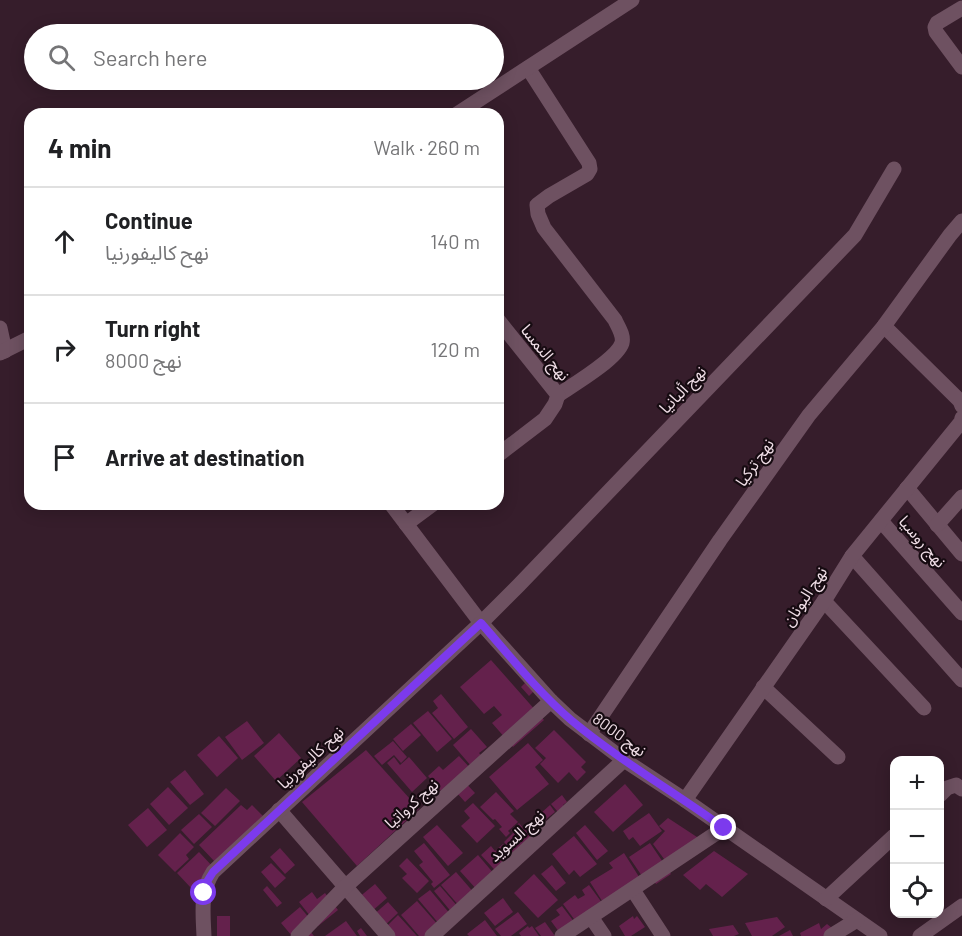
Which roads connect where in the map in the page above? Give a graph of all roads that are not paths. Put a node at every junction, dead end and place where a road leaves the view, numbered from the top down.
1 (632, 0) edge
2 (962, 8) edge
3 (962, 67) edge
4 (528, 68) junction
5 (504, 84) edge
6 (495, 90) edge
7 (467, 108) edge
8 (894, 169) dead end
9 (962, 221) edge
10 (884, 326) junction
11 (0, 328) edge
12 (504, 339) edge
13 (24, 341) edge
14 (2, 352) edge
15 (558, 395) junction
16 (962, 406) edge
17 (962, 418) edge
18 (504, 450) edge
19 (907, 488) junction
20 (962, 497) edge
21 (396, 510) edge
22 (425, 510) edge
23 (881, 521) junction
24 (406, 524) junction
25 (937, 525) junction
26 (962, 554) edge
27 (852, 556) junction
28 (825, 601) junction
29 (962, 613) edge
30 (481, 623) junction
31 (962, 680) edge
32 (763, 687) junction
33 (551, 700) junction
34 (924, 708) dead end
35 (589, 734) junction
36 (838, 757) dead end
37 (624, 760) junction
38 (962, 789) edge
39 (944, 791) edge
40 (685, 800) junction
41 (279, 810) junction
42 (724, 828) junction
43 (890, 840) edge
44 (345, 887) junction
45 (633, 890) junction
46 (826, 899) junction
47 (962, 906) edge
48 (591, 917) junction
49 (857, 920) junction
50 (204, 936) edge
51 (298, 936) edge
52 (388, 936) edge
53 (432, 936) edge
54 (562, 936) edge
55 (604, 936) edge
56 (663, 936) edge
57 (831, 936) edge
58 (880, 936) edge
59 (920, 936) edge

1 - 4 street
2 - 3 street
4 - 5 street
4 - 15 street
6 - 7 street
8 - 30 street, نهج ألبانيا
9 - 10 street, نهج تركيا
10 - 16 street
10 - 35 street, نهج تركيا
11 - 14 street
12 - 15 street, نهج النمسا
13 - 14 street
15 - 18 street, نهج النمسا
17 - 19 street, نهج اليونان
19 - 23 street, نهج اليونان
19 - 25 street
20 - 25 street
21 - 24 street, نهج 8000
22 - 24 street
23 - 27 street, نهج اليونان
23 - 29 street, نهج روسيا
24 - 30 street, نهج 8000
25 - 26 street
27 - 28 street, نهج اليونان
27 - 31 street
28 - 32 street, نهج اليونان
28 - 34 street
30 - 33 street, نهج 8000
30 - 41 street, نهح كاليفورنيا
32 - 36 street
32 - 40 street, نهج اليونان
33 - 35 street, نهج 8000
33 - 44 street, نهج كرواتيا
35 - 37 street, نهج 8000
37 - 40 street, نهج 8000
37 - 53 street, نهج السويد
38 - 39 street
40 - 42 street, نهج 8000
41 - 44 street
41 - 50 street, نهح كاليفورنيا
42 - 45 street
42 - 46 street, نهج 8000
43 - 46 street
44 - 51 street, نهج كرواتيا
44 - 52 street
45 - 48 street
45 - 56 street
46 - 49 street, نهج 8000
47 - 59 street
48 - 54 street
48 - 55 street
49 - 57 street
49 - 58 street, نهج 8000

